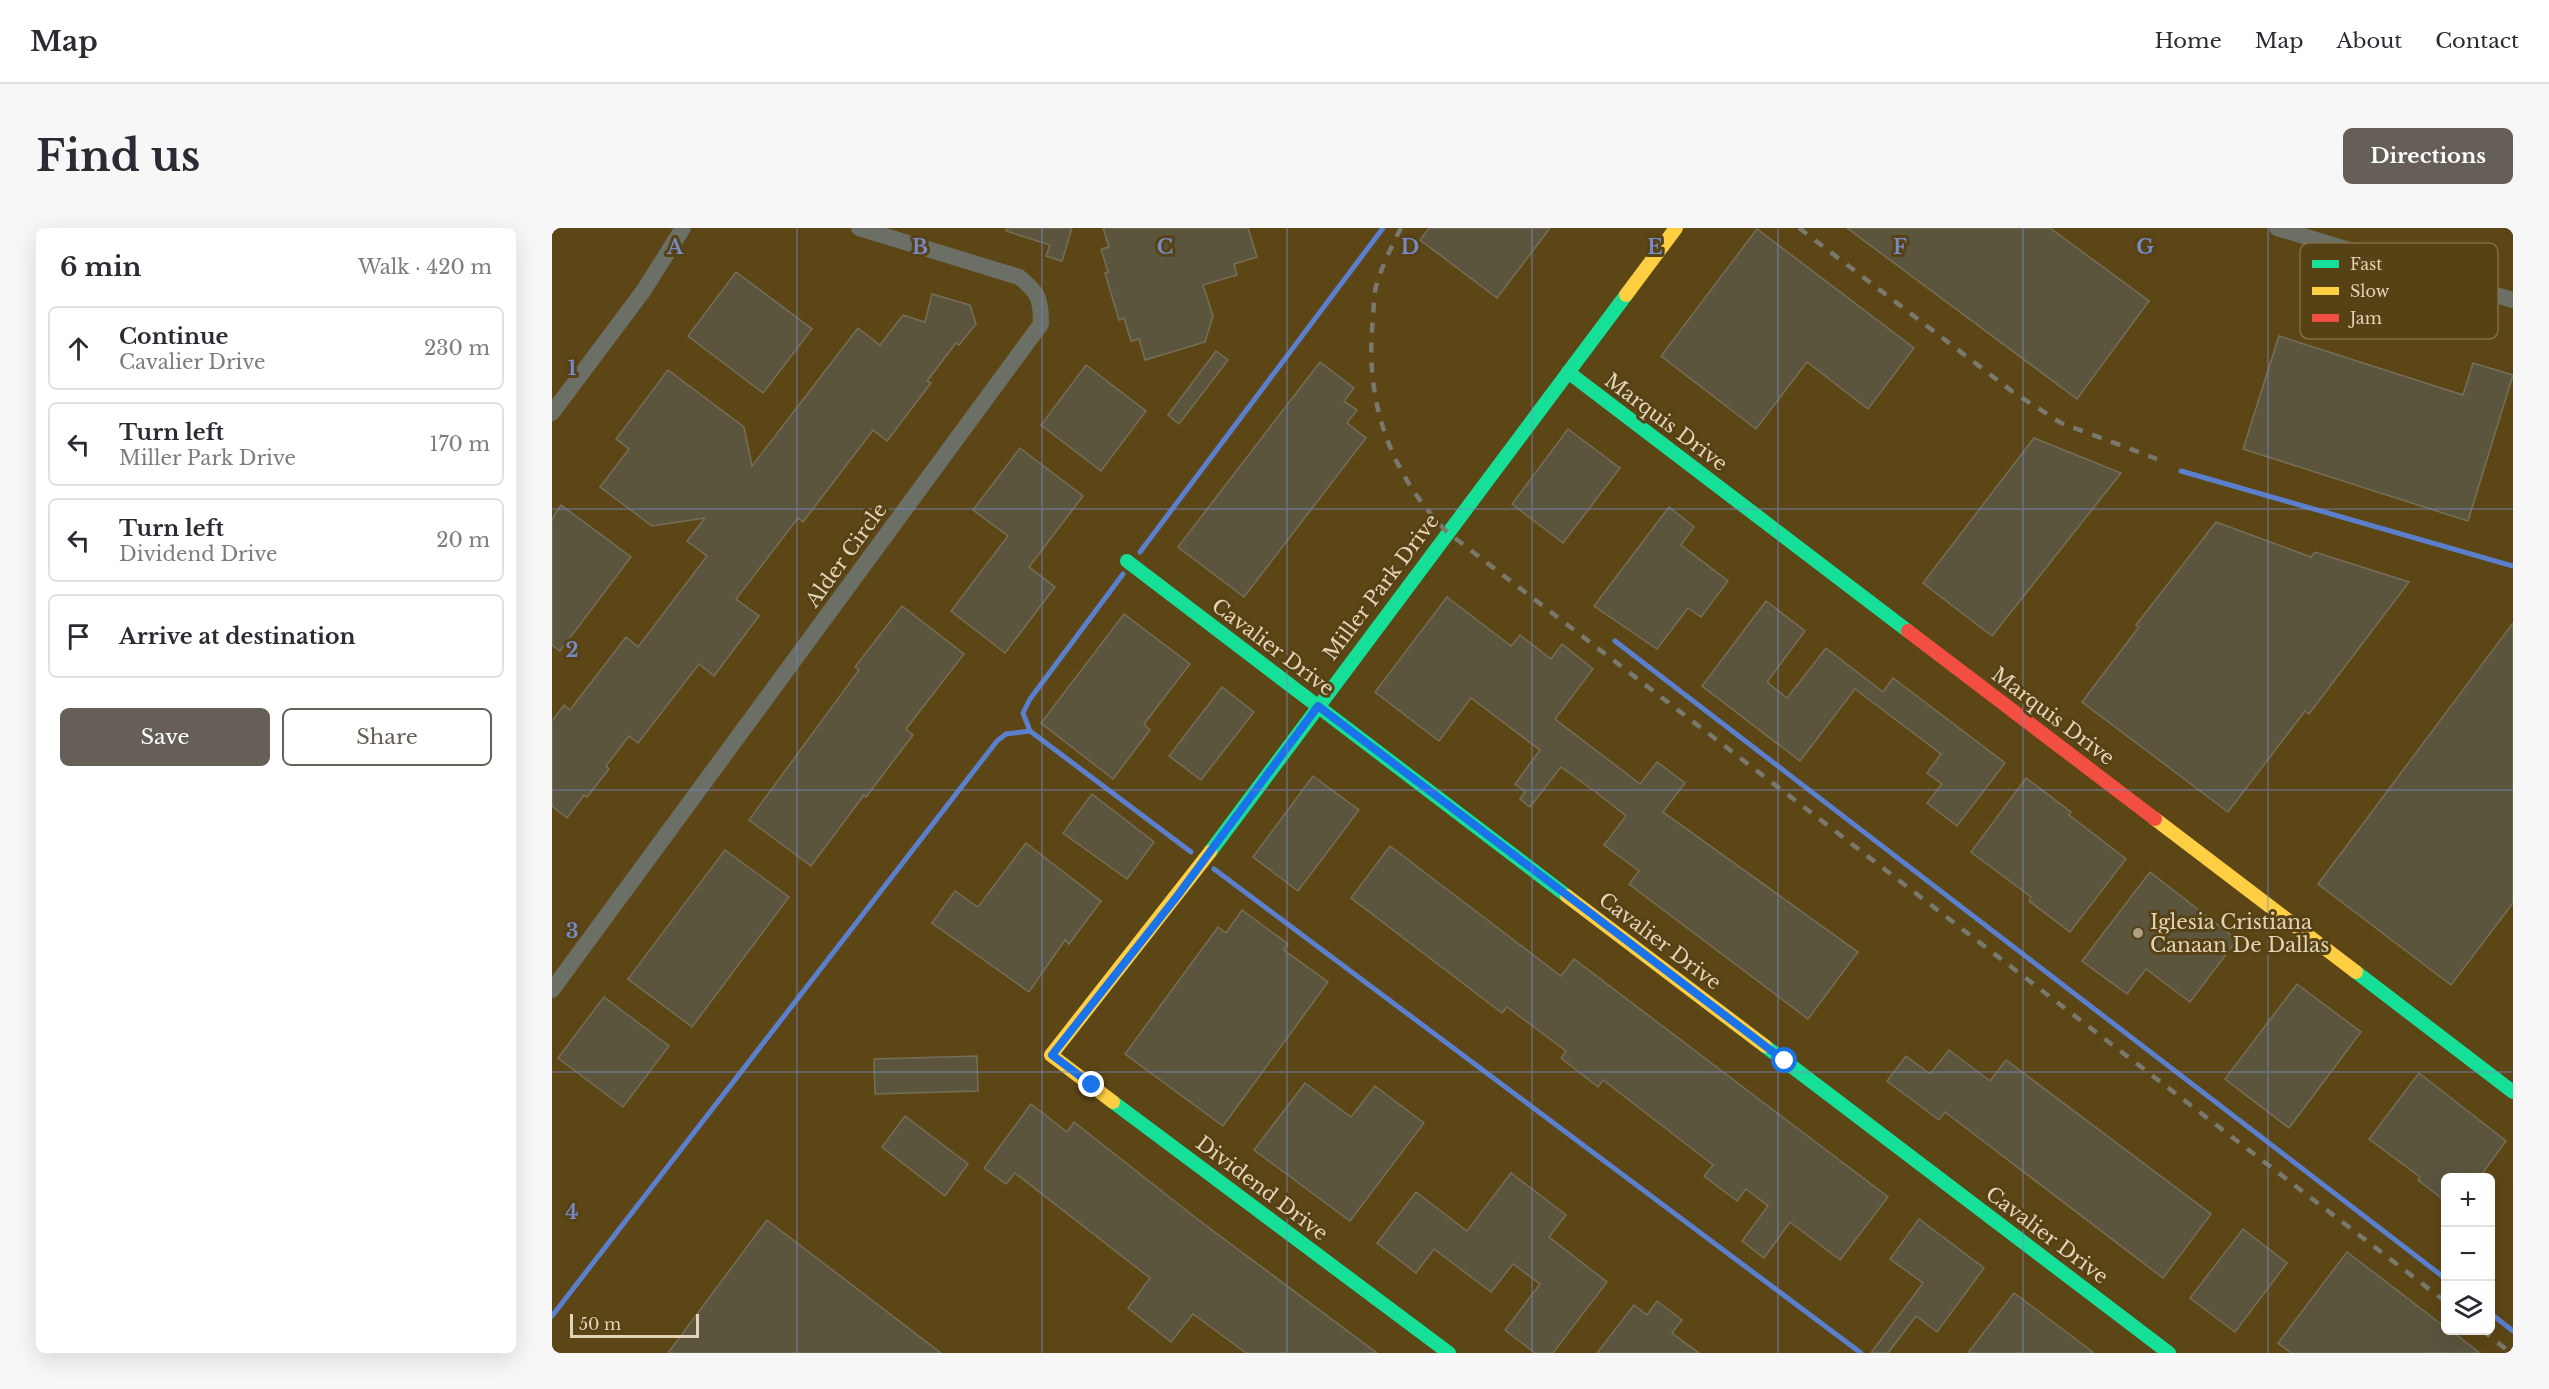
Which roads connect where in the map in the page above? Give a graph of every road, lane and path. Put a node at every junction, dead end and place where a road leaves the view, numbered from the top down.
1 (683, 228) edge
2 (859, 228) edge
3 (1676, 228) edge
4 (2277, 228) edge
5 (2326, 243) edge
6 (2498, 295) edge
7 (2513, 300) edge
8 (1568, 372) junction
9 (552, 413) edge
10 (1127, 561) dead end
11 (1318, 706) junction
12 (552, 990) edge
13 (1052, 1055) joint
14 (2513, 1092) edge
15 (1449, 1353) edge
16 (2169, 1353) edge

1 - 9 street
2 - 12 street, Alder Circle
3 - 8 street, Miller Park Drive
4 - 5 street
6 - 7 street
8 - 11 street, Miller Park Drive
8 - 14 street, Marquis Drive
10 - 11 street, Cavalier Drive
11 - 13 street, Miller Park Drive
11 - 16 street, Cavalier Drive
13 - 15 street, Dividend Drive

